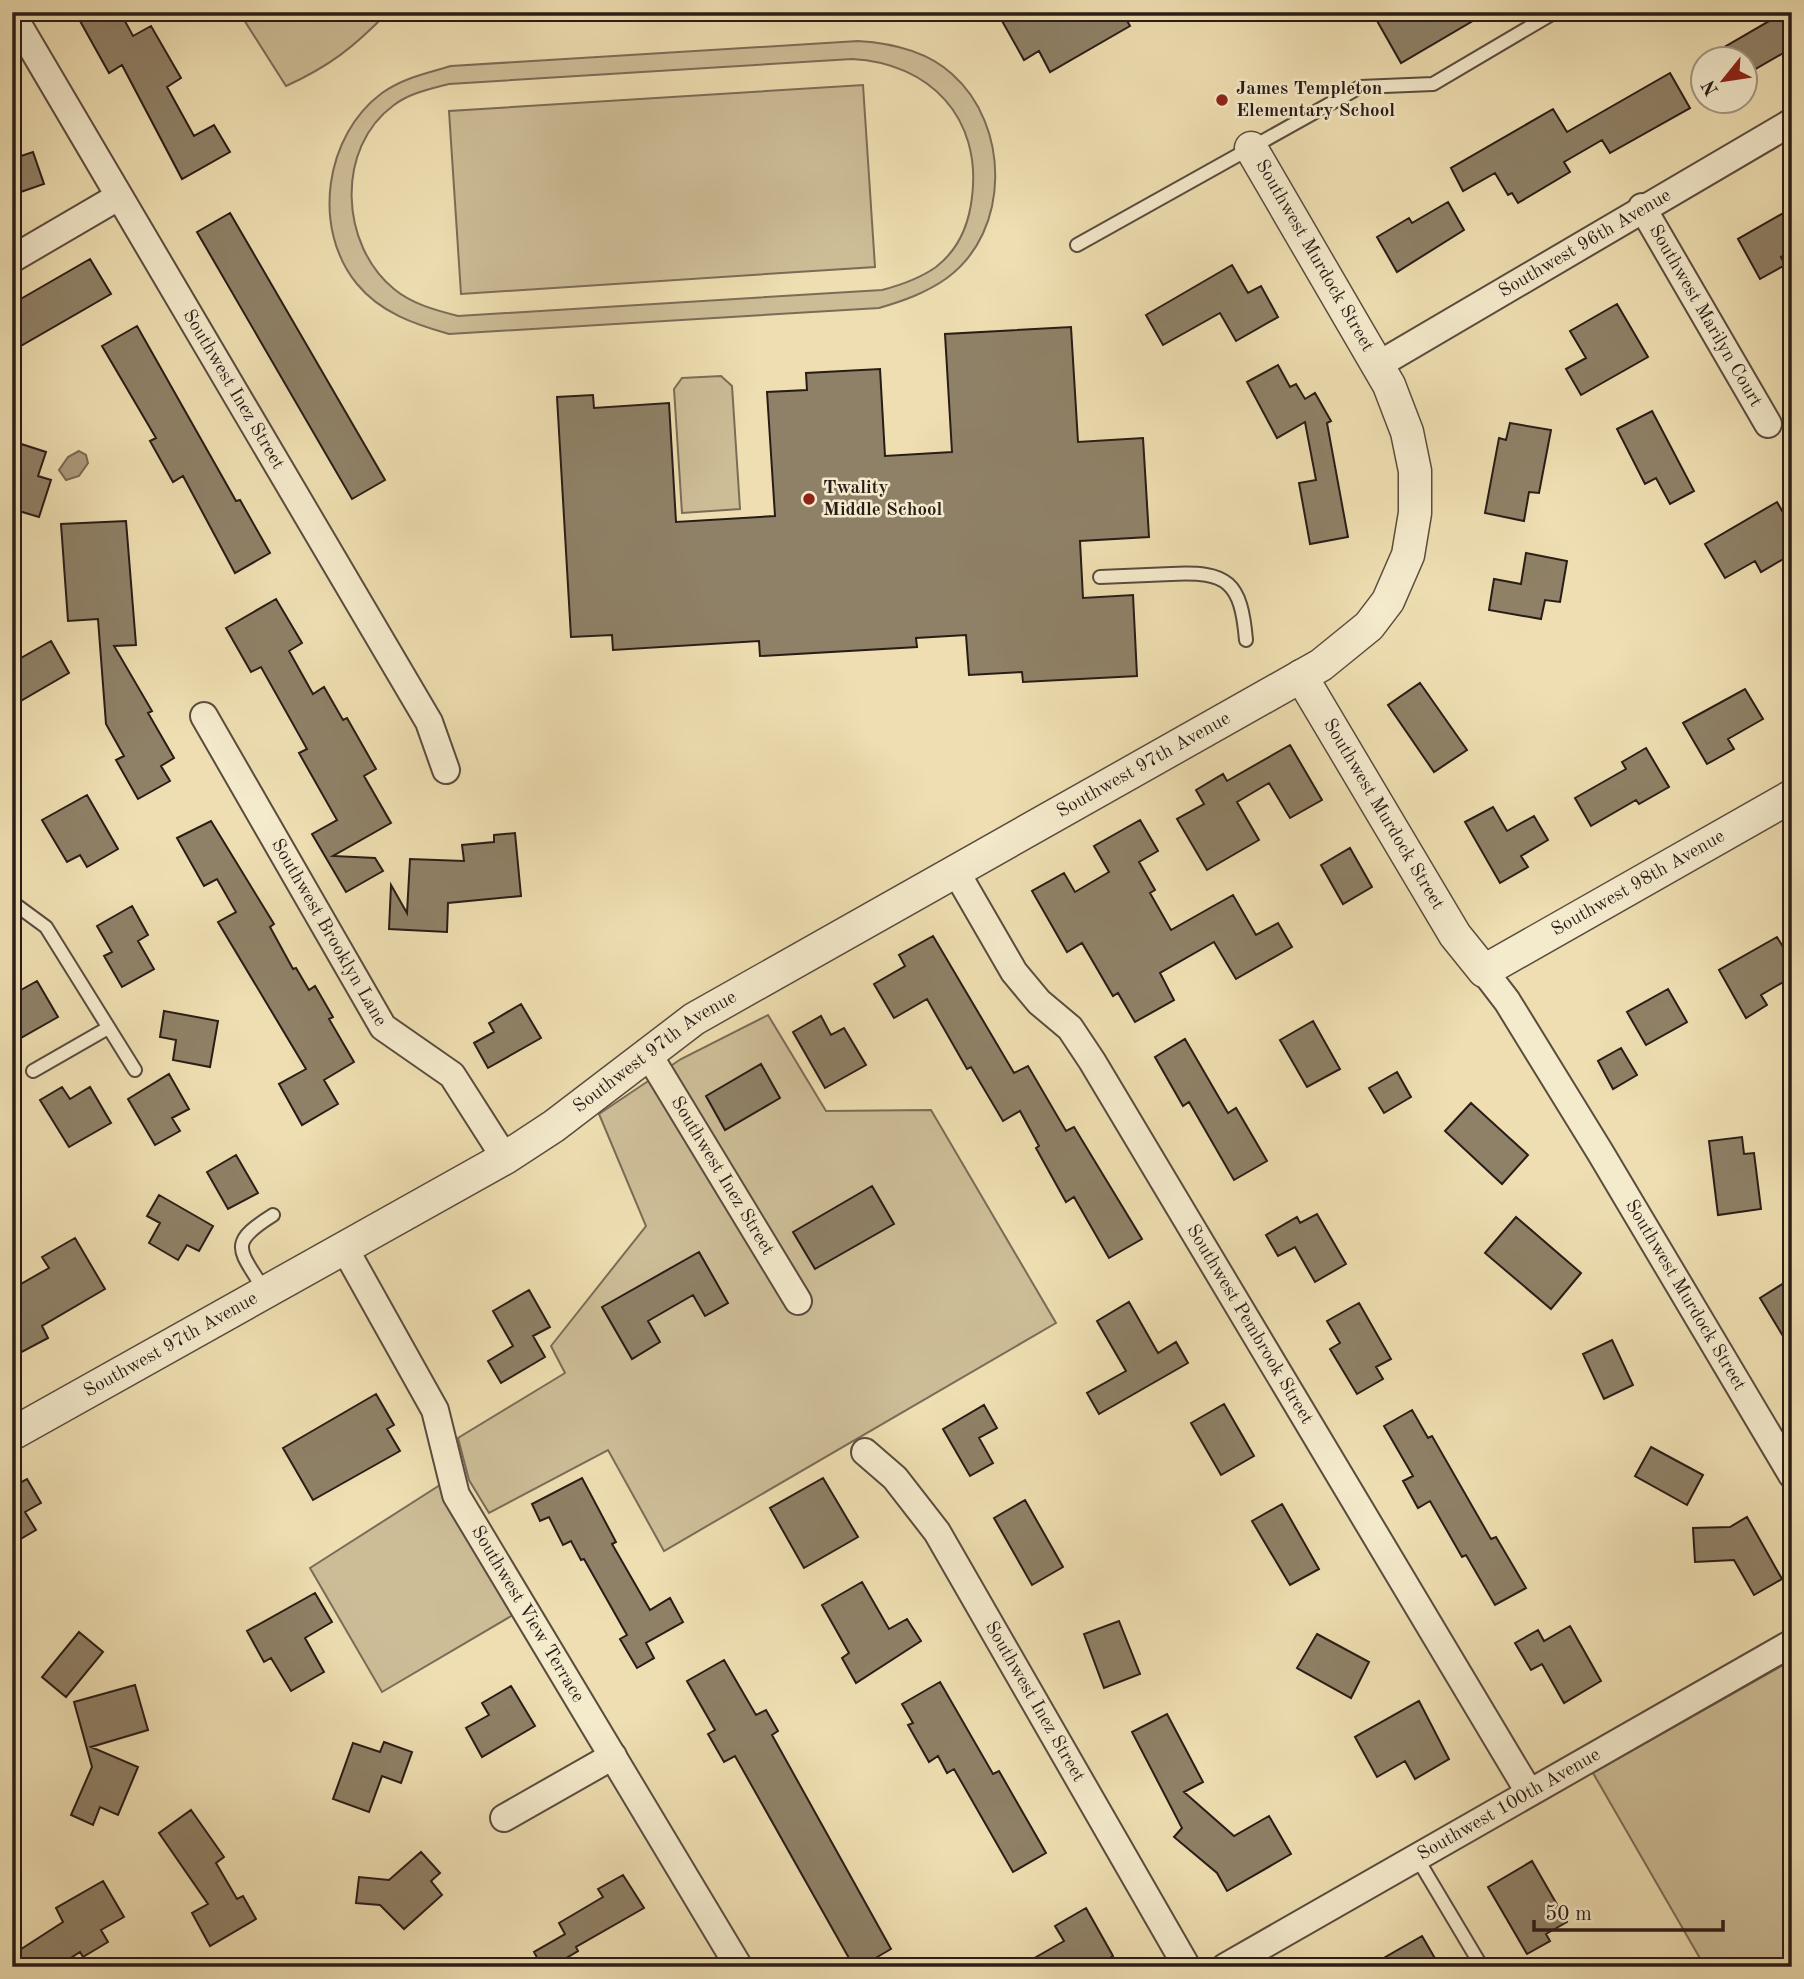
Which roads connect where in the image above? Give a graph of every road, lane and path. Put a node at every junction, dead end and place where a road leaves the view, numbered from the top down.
1 (1555, 12) edge
2 (12, 14) edge
3 (1792, 122) edge
4 (1251, 148) junction
5 (118, 197) junction
6 (1642, 207) junction
7 (1077, 245) dead end
8 (12, 259) edge
9 (1378, 365) junction
10 (1768, 424) dead end
11 (1100, 578) dead end
12 (1245, 640) dead end
13 (1301, 676) junction
14 (204, 716) dead end
15 (446, 770) dead end
16 (1792, 796) edge
17 (955, 870) junction
18 (12, 902) edge
19 (1484, 971) junction
20 (108, 1028) junction
21 (647, 1052) junction
22 (135, 1070) dead end
23 (33, 1071) dead end
24 (505, 1158) junction
25 (272, 1215) dead end
26 (345, 1249) junction
27 (265, 1293) junction
28 (798, 1301) dead end
29 (12, 1434) edge
30 (865, 1452) dead end
31 (1792, 1475) edge
32 (1792, 1643) edge
33 (613, 1756) junction
34 (1529, 1792) junction
35 (504, 1818) dead end
36 (1417, 1858) junction
37 (740, 1967) edge
38 (1187, 1967) edge
39 (1225, 1967) edge
40 (1482, 1967) edge

1 - 4 lane
2 - 5 street, Southwest Inez Street
3 - 6 street, Southwest 96th Avenue
4 - 7 lane
4 - 9 street, Southwest Murdock Street
5 - 8 street
5 - 15 street, Southwest Inez Street
6 - 9 street, Southwest 96th Avenue
6 - 10 street, Southwest Marilyn Court
9 - 13 street, Southwest Murdock Street
11 - 12 lane
13 - 17 street, Southwest 97th Avenue
13 - 19 street, Southwest Murdock Street
14 - 24 street, Southwest Brooklyn Lane
16 - 19 street, Southwest 98th Avenue
17 - 21 street, Southwest 97th Avenue
17 - 34 street, Southwest Pembrook Street
18 - 20 lane
19 - 31 street, Southwest Murdock Street
20 - 22 lane
20 - 23 lane
21 - 24 street, Southwest 97th Avenue
21 - 28 street, Southwest Inez Street
24 - 26 street, Southwest 97th Avenue
25 - 27 lane
26 - 27 street, Southwest 97th Avenue
26 - 33 street, Southwest View Terrace
27 - 29 street, Southwest 97th Avenue
30 - 38 street, Southwest Inez Street
32 - 34 street, Southwest 100th Avenue
33 - 35 street
33 - 37 street, Southwest View Terrace
34 - 36 street, Southwest 100th Avenue
36 - 39 street, Southwest 100th Avenue
36 - 40 lane

